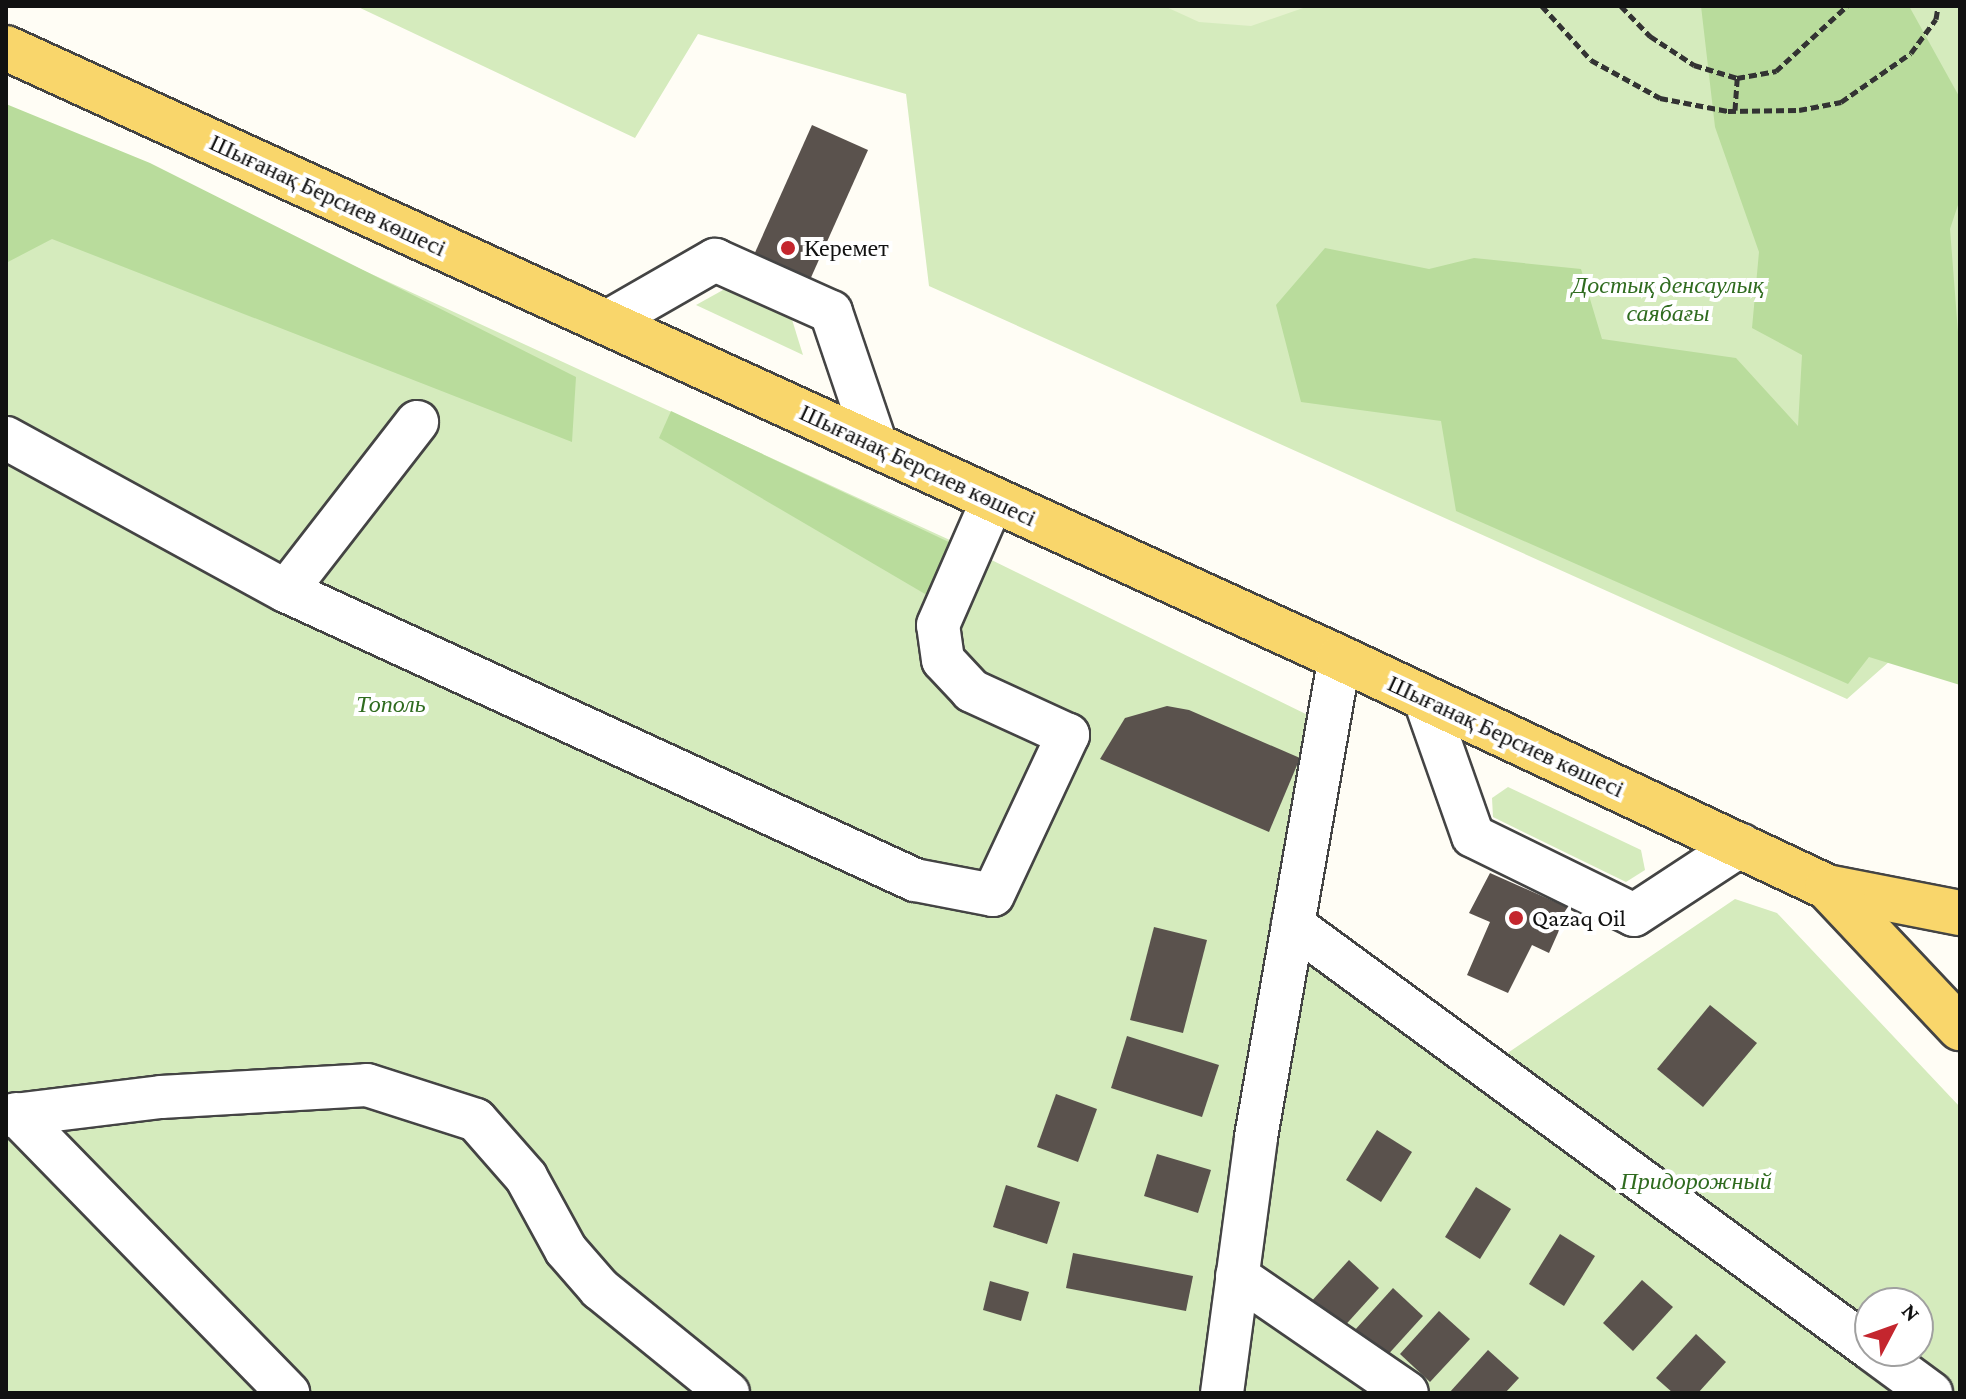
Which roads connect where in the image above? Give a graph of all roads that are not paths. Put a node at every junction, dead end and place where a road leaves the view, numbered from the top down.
1 (6, 48) edge
2 (607, 322) junction
3 (417, 422) dead end
4 (6, 438) edge
5 (876, 445) junction
6 (993, 499) junction
7 (286, 591) junction
8 (1340, 658) junction
9 (1424, 697) junction
10 (1741, 845) junction
11 (1827, 887) junction
12 (1960, 913) edge
13 (1293, 925) junction
14 (1960, 1028) edge
15 (11, 1115) edge
16 (1237, 1276) junction
17 (1854, 1337) edge
18 (1895, 1367) edge
19 (288, 1393) edge
20 (728, 1393) edge
21 (1222, 1393) edge
22 (1407, 1393) edge
23 (1931, 1393) edge

1 - 2 main road, Шығанақ Берсиев көшесі
2 - 5 main road, Шығанақ Берсиев көшесі
2 - 5 lane
3 - 7 lane
4 - 7 lane
5 - 6 main road, Шығанақ Берсиев көшесі
6 - 7 lane
6 - 8 main road, Шығанақ Берсиев көшесі
8 - 9 main road, Шығанақ Берсиев көшесі
8 - 13 lane
9 - 10 main road, Шығанақ Берсиев көшесі
9 - 10 lane
10 - 11 main road, Шығанақ Берсиев көшесі
11 - 12 main road
11 - 14 main road
13 - 16 lane
13 - 17 lane
15 - 19 lane
15 - 20 lane
16 - 21 lane
16 - 22 lane
18 - 23 lane

